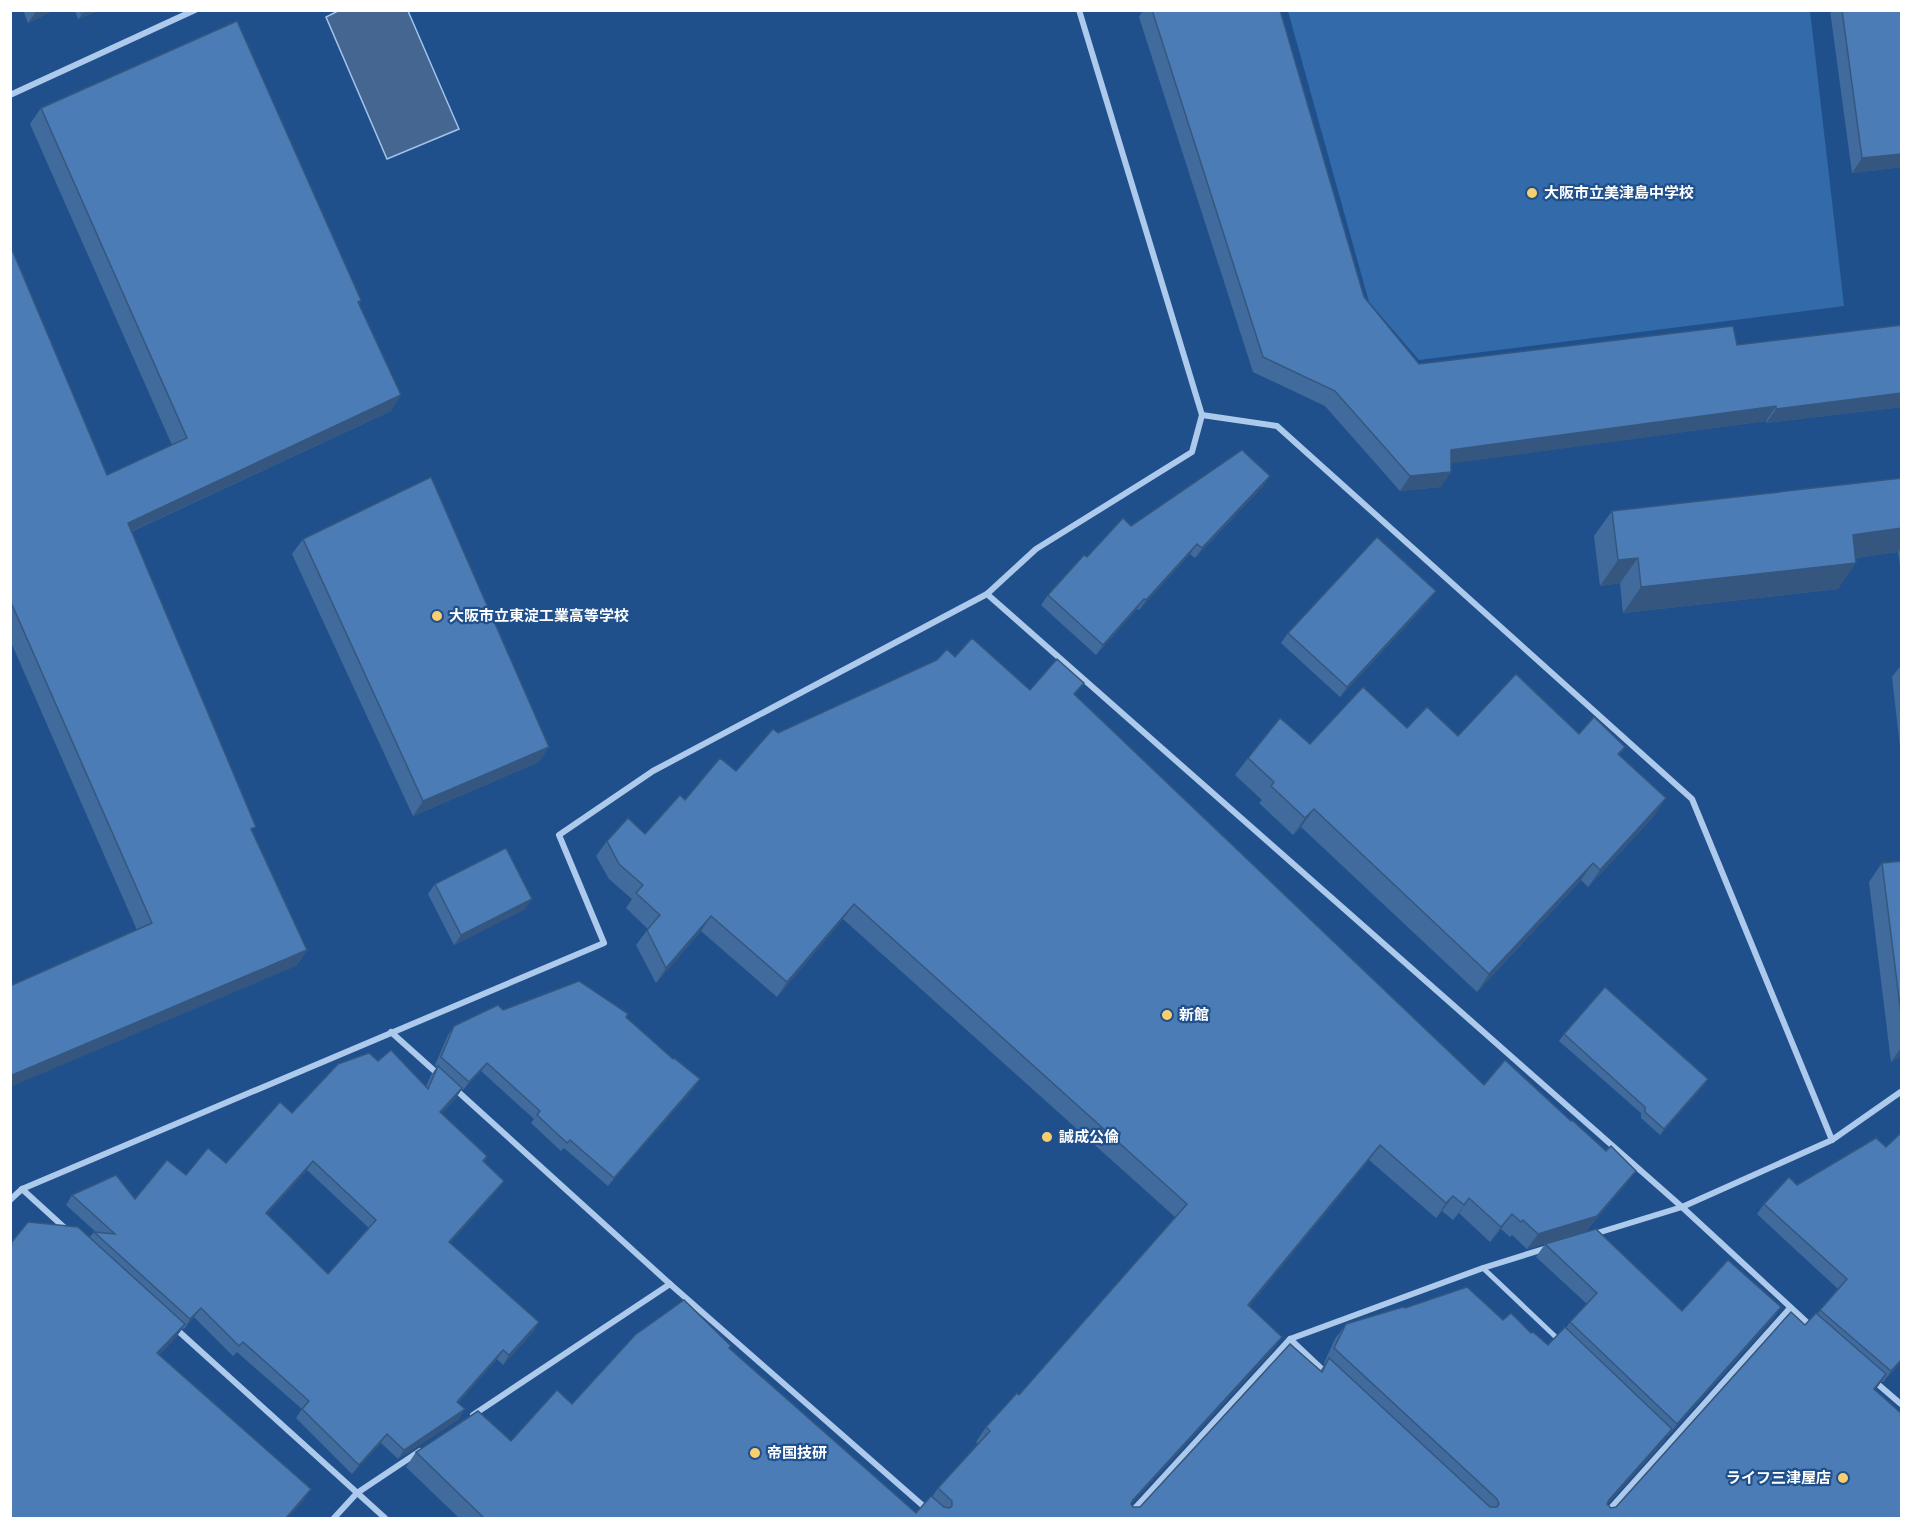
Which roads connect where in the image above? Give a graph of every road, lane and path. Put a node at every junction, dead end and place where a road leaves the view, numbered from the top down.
1 (195, 10) edge
2 (1079, 10) edge
3 (10, 95) edge
4 (1203, 415) junction
5 (987, 594) junction
6 (391, 1032) junction
7 (443, 1079) edge
8 (452, 1087) edge
9 (1902, 1091) edge
10 (1832, 1140) junction
11 (22, 1189) junction
12 (10, 1200) edge
13 (1682, 1207) junction
14 (75, 1237) edge
15 (1582, 1238) edge
16 (1550, 1248) edge
17 (1483, 1268) junction
18 (670, 1284) junction
19 (1790, 1308) junction
20 (172, 1325) edge
21 (1822, 1336) edge
22 (1290, 1339) junction
23 (1567, 1347) edge
24 (1332, 1378) edge
25 (1871, 1378) edge
26 (1902, 1405) edge
27 (464, 1421) edge
28 (1659, 1435) edge
29 (1668, 1443) junction
30 (425, 1447) edge
31 (357, 1493) junction
32 (334, 1518) edge
33 (386, 1518) edge
34 (937, 1518) edge
35 (1126, 1518) edge
36 (1602, 1518) edge

1 - 3 street
2 - 4 street
4 - 5 street
4 - 10 street
5 - 6 street
5 - 13 street
6 - 7 street
6 - 11 street
8 - 18 street
9 - 10 street
10 - 13 street
11 - 12 street
11 - 14 street
13 - 15 street
13 - 19 street
16 - 17 street
17 - 22 street
17 - 23 street
18 - 27 street
18 - 34 street
19 - 21 street
19 - 29 street
20 - 31 street
22 - 24 street
22 - 35 street
25 - 26 street
28 - 29 street
29 - 36 street
30 - 31 street
31 - 32 street
31 - 33 street

